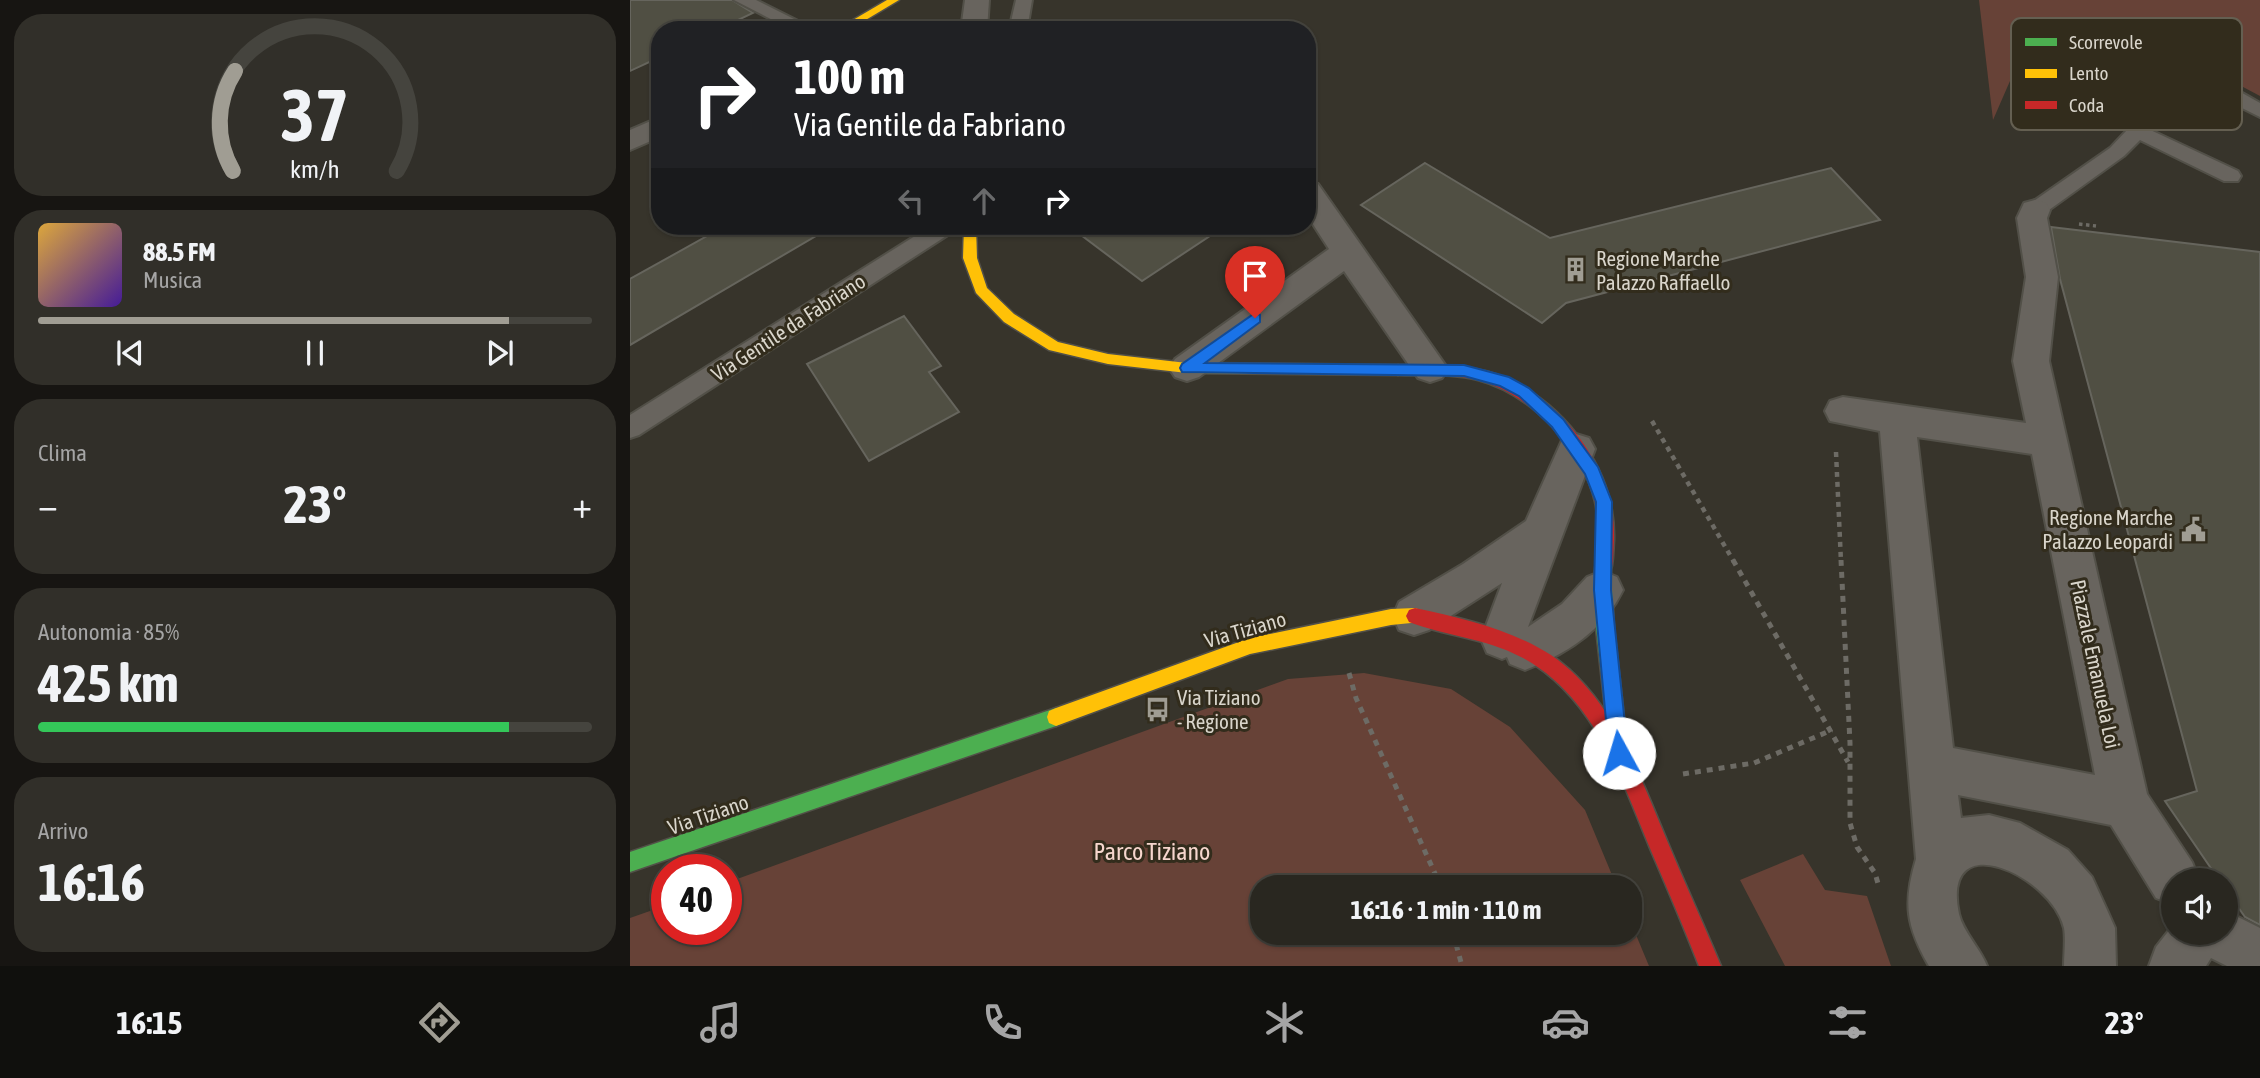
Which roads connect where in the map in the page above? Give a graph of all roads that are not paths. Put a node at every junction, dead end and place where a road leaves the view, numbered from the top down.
1 (742, 0) edge
2 (894, 0) edge
3 (977, 0) edge
4 (1024, 0) edge
5 (788, 21) edge
6 (857, 21) edge
7 (975, 21) edge
8 (1020, 21) edge
9 (2242, 101) edge
10 (2260, 110) edge
11 (651, 130) edge
12 (2137, 131) joint
13 (630, 141) edge
14 (2231, 177) dead end
15 (1316, 204) edge
16 (2035, 210) joint
17 (932, 235) edge
18 (970, 235) edge
19 (1349, 251) junction
20 (1187, 368) junction
21 (1430, 369) junction
22 (1843, 411) dead end
23 (1897, 419) junction
24 (630, 428) edge
25 (2050, 442) junction
26 (1576, 449) junction
27 (1541, 533) junction
28 (1602, 590) junction
29 (1415, 616) junction
30 (1513, 645) junction
31 (1619, 753) junction
32 (1932, 767) junction
33 (2125, 804) junction
34 (1941, 859) junction
35 (630, 862) edge
36 (2166, 868) edge
37 (2238, 944) edge
38 (2190, 945) edge
39 (2260, 955) edge
40 (2101, 961) edge
41 (1710, 966) edge
42 (1961, 966) edge
43 (2175, 966) edge

1 - 5 lane
2 - 6 street
3 - 7 street
4 - 8 lane
9 - 10 lane
11 - 13 street
12 - 14 lane
12 - 16 lane
15 - 19 street
16 - 25 street, Piazzale Emanuela Loi
17 - 24 lane, Via Gentile da Fabriano
18 - 20 street
19 - 20 street
19 - 21 street
20 - 21 street
21 - 26 street
22 - 23 street
23 - 25 street
23 - 32 street
25 - 33 street, Piazzale Emanuela Loi
26 - 27 street
26 - 28 street
27 - 29 street
27 - 30 street
28 - 30 street
28 - 31 street
29 - 30 street, Via Tiziano
29 - 35 street, Via Tiziano
30 - 31 street, Via Tiziano
31 - 41 street, Via Tiziano
32 - 33 street
32 - 34 street
33 - 36 street, Piazzale Emanuela Loi
34 - 40 street
34 - 42 street
37 - 39 street
38 - 43 street

